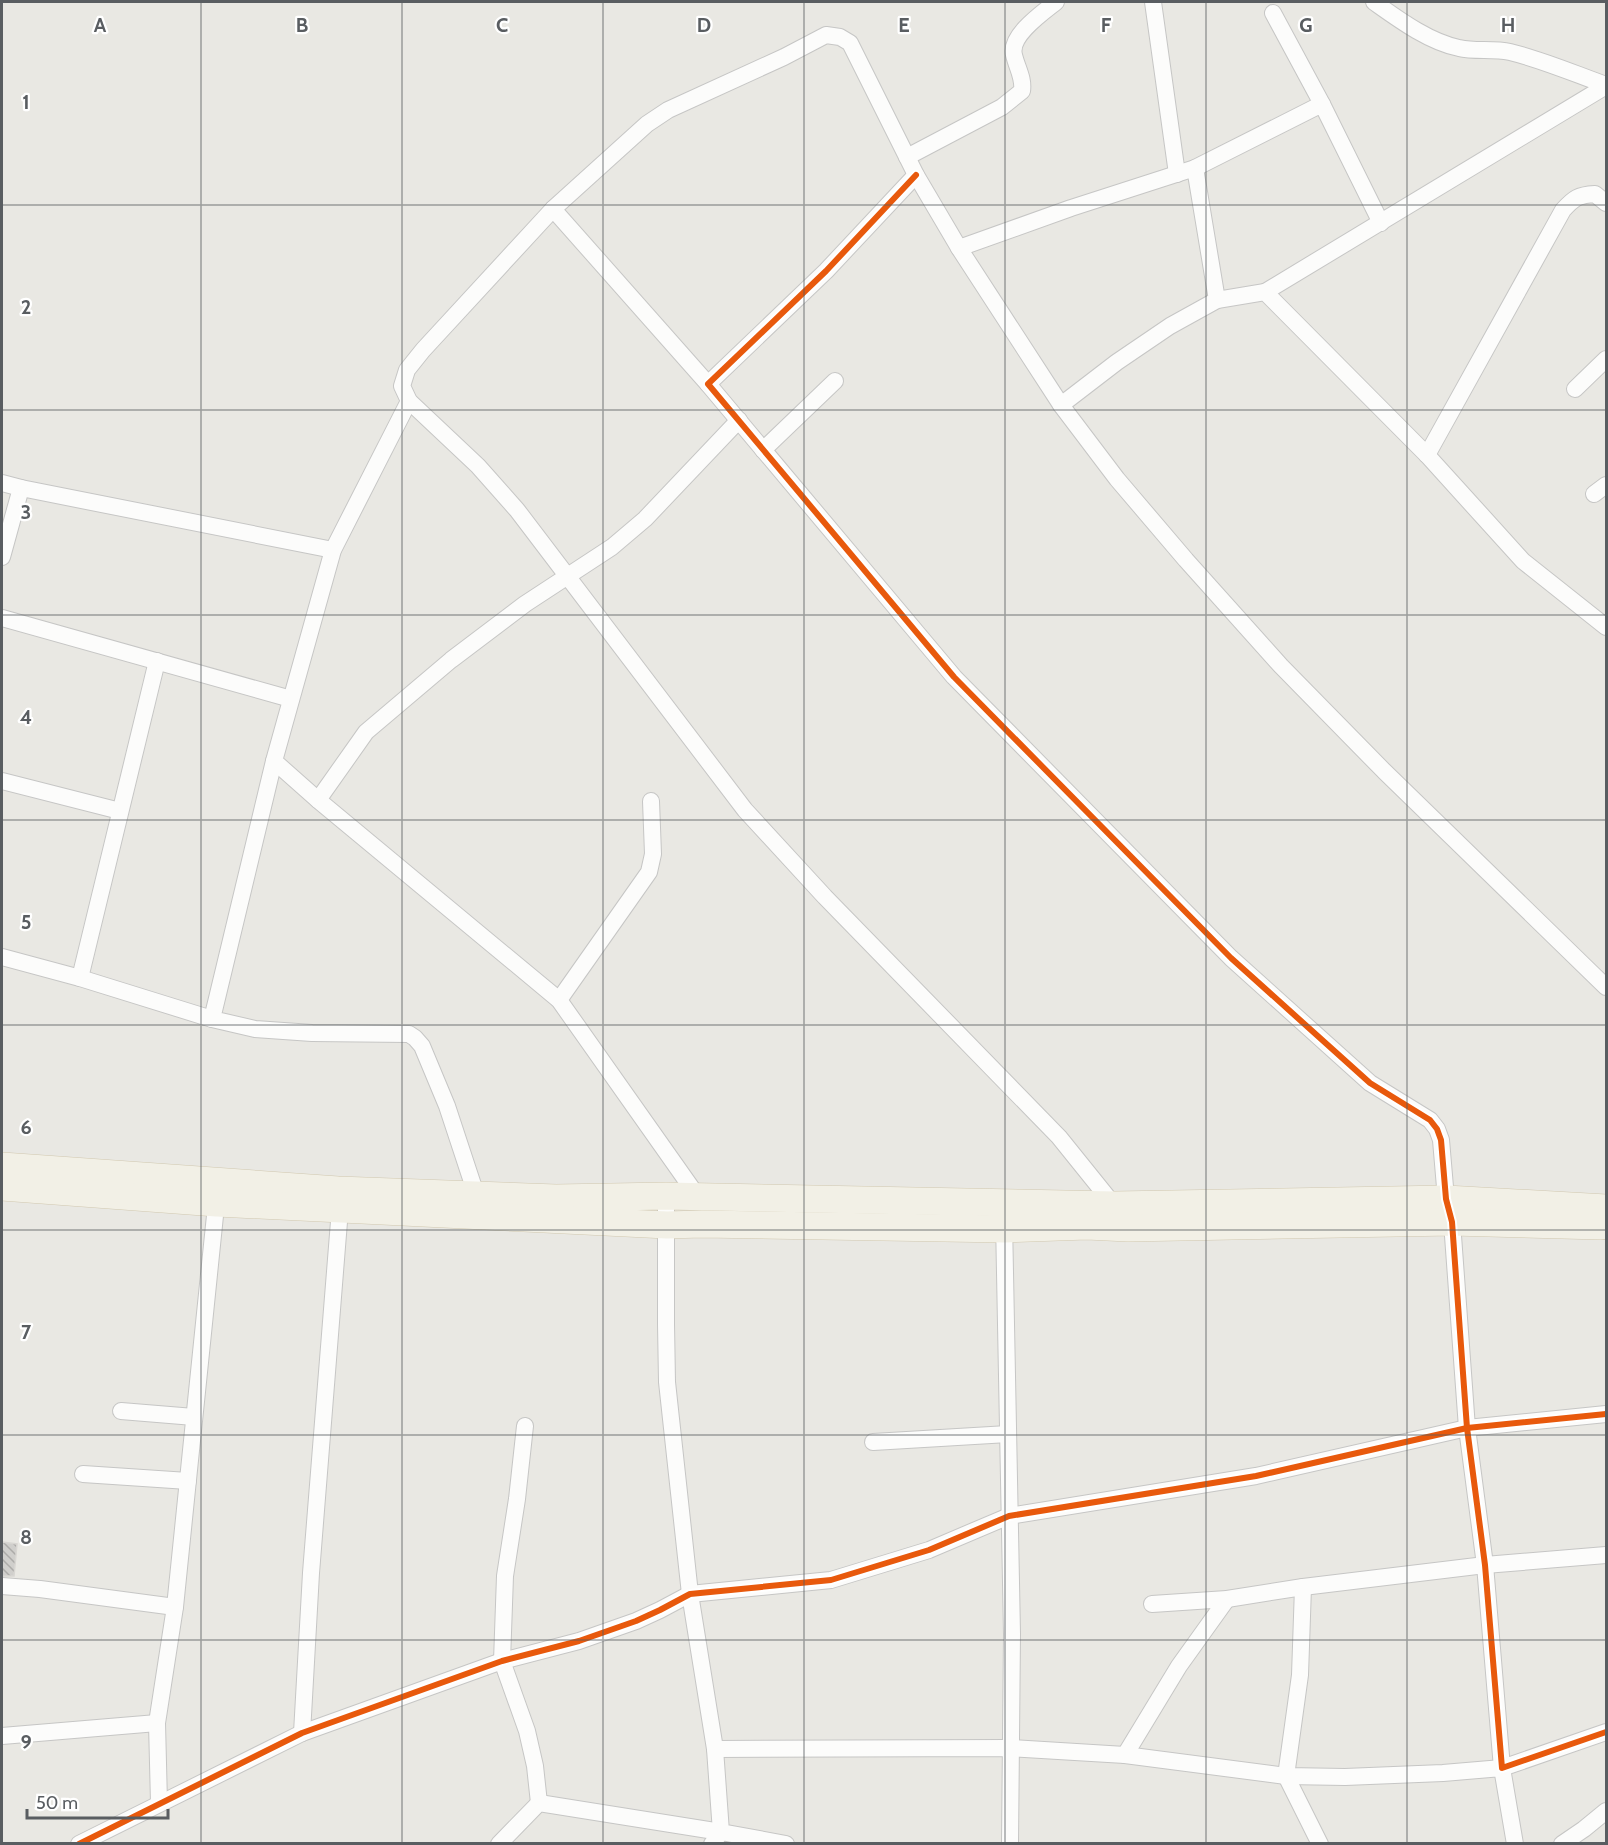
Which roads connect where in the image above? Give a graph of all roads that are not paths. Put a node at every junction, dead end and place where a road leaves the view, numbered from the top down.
1 (1056, 2) edge
2 (1153, 2) edge
3 (1374, 2) edge
4 (1273, 13) dead end
5 (1606, 86) edge
6 (1322, 104) junction
7 (907, 158) junction
8 (1194, 168) junction
9 (1177, 174) junction
10 (916, 175) junction
11 (1606, 203) edge
12 (553, 208) junction
13 (1381, 223) junction
14 (959, 248) junction
15 (1265, 292) junction
16 (1217, 300) junction
17 (1606, 359) edge
18 (836, 381) dead end
19 (708, 384) junction
20 (1575, 389) dead end
21 (409, 400) junction
22 (1061, 405) junction
23 (739, 420) junction
24 (763, 450) junction
25 (1427, 455) junction
26 (2, 483) edge
27 (21, 488) junction
28 (333, 550) junction
29 (2, 557) edge
30 (567, 576) junction
31 (2, 618) edge
32 (1606, 627) edge
33 (157, 661) junction
34 (291, 699) junction
35 (274, 761) junction
36 (2, 780) edge
37 (318, 800) junction
38 (651, 801) dead end
39 (120, 811) junction
40 (2, 957) edge
41 (80, 978) junction
42 (1606, 987) edge
43 (559, 1000) junction
44 (212, 1019) junction
45 (2, 1166) edge
46 (2, 1187) edge
47 (217, 1193) junction
48 (666, 1196) junction
49 (698, 1197) junction
50 (339, 1200) junction
51 (476, 1205) junction
52 (1606, 1208) edge
53 (553, 1209) junction
54 (1449, 1210) junction
55 (1004, 1216) junction
56 (1121, 1216) junction
57 (702, 1224) junction
58 (667, 1225) junction
59 (1606, 1227) edge
60 (121, 1411) dead end
61 (1606, 1414) edge
62 (194, 1417) junction
63 (525, 1426) dead end
64 (1467, 1428) junction
65 (1008, 1434) junction
66 (873, 1442) dead end
67 (83, 1474) dead end
68 (188, 1481) junction
69 (1009, 1516) junction
70 (1606, 1556) edge
71 (1485, 1565) junction
72 (2, 1586) edge
73 (1303, 1587) junction
74 (690, 1594) junction
75 (1227, 1599) junction
76 (1152, 1604) dead end
77 (175, 1607) junction
78 (502, 1661) junction
79 (157, 1723) junction
80 (302, 1732) junction
81 (1606, 1732) edge
82 (2, 1736) edge
83 (1010, 1748) junction
84 (715, 1749) junction
85 (1125, 1755) junction
86 (1502, 1768) junction
87 (1286, 1776) junction
88 (159, 1803) junction
89 (539, 1803) junction
90 (1606, 1811) edge
91 (716, 1838) edge
92 (79, 1844) edge
93 (499, 1844) edge
94 (786, 1844) edge
95 (1010, 1844) edge
96 (1320, 1844) edge
97 (1515, 1844) edge
98 (1562, 1844) edge

1 - 7 street
2 - 9 street
3 - 5 street
4 - 6 street
5 - 13 street
6 - 8 street
6 - 13 street
7 - 10 street
7 - 12 street
8 - 9 street
8 - 16 street
9 - 14 street
10 - 14 street
10 - 19 street
11 - 25 street
12 - 19 street
12 - 21 street
13 - 15 street
14 - 22 street
15 - 16 street
15 - 25 street
16 - 22 street
17 - 20 street
18 - 24 street
19 - 23 street
21 - 28 street
21 - 30 street
22 - 42 street
23 - 24 street
23 - 30 street
24 - 54 street
25 - 32 street
26 - 27 street
27 - 28 street
27 - 29 street
28 - 34 street
30 - 37 street
30 - 56 street
31 - 33 street
33 - 34 street
33 - 39 street
34 - 35 street
35 - 37 street
35 - 44 street
36 - 39 street
37 - 43 street
38 - 43 street
39 - 41 street
40 - 41 street
41 - 44 street
43 - 49 street
44 - 51 street
45 - 47 main road
46 - 47 main road
47 - 50 main road
47 - 62 street
48 - 49 main road
48 - 53 main road
48 - 58 street
49 - 55 main road
49 - 57 street
50 - 51 main road
50 - 80 street
51 - 53 main road
52 - 54 main road
53 - 58 main road
54 - 56 main road
54 - 59 main road
54 - 64 street
55 - 56 main road
55 - 57 main road
55 - 65 street
57 - 58 main road
58 - 74 street
60 - 62 street
61 - 64 street
62 - 68 street
63 - 78 street
64 - 69 street
64 - 71 street
65 - 66 street
65 - 69 street
67 - 68 street
68 - 77 street
69 - 74 street
69 - 83 street
70 - 71 street
71 - 73 street
71 - 86 street
72 - 77 street
73 - 75 street
73 - 87 street
74 - 78 street
74 - 84 street
75 - 76 street
75 - 85 street
77 - 79 street
78 - 80 street
78 - 89 street
79 - 82 street
79 - 88 street
80 - 88 street
81 - 86 street
83 - 84 street
83 - 85 street
83 - 95 street
84 - 91 street
85 - 87 street
86 - 87 street
86 - 97 street
87 - 96 street
88 - 92 street
89 - 91 street
89 - 93 street
90 - 98 street
91 - 94 street

